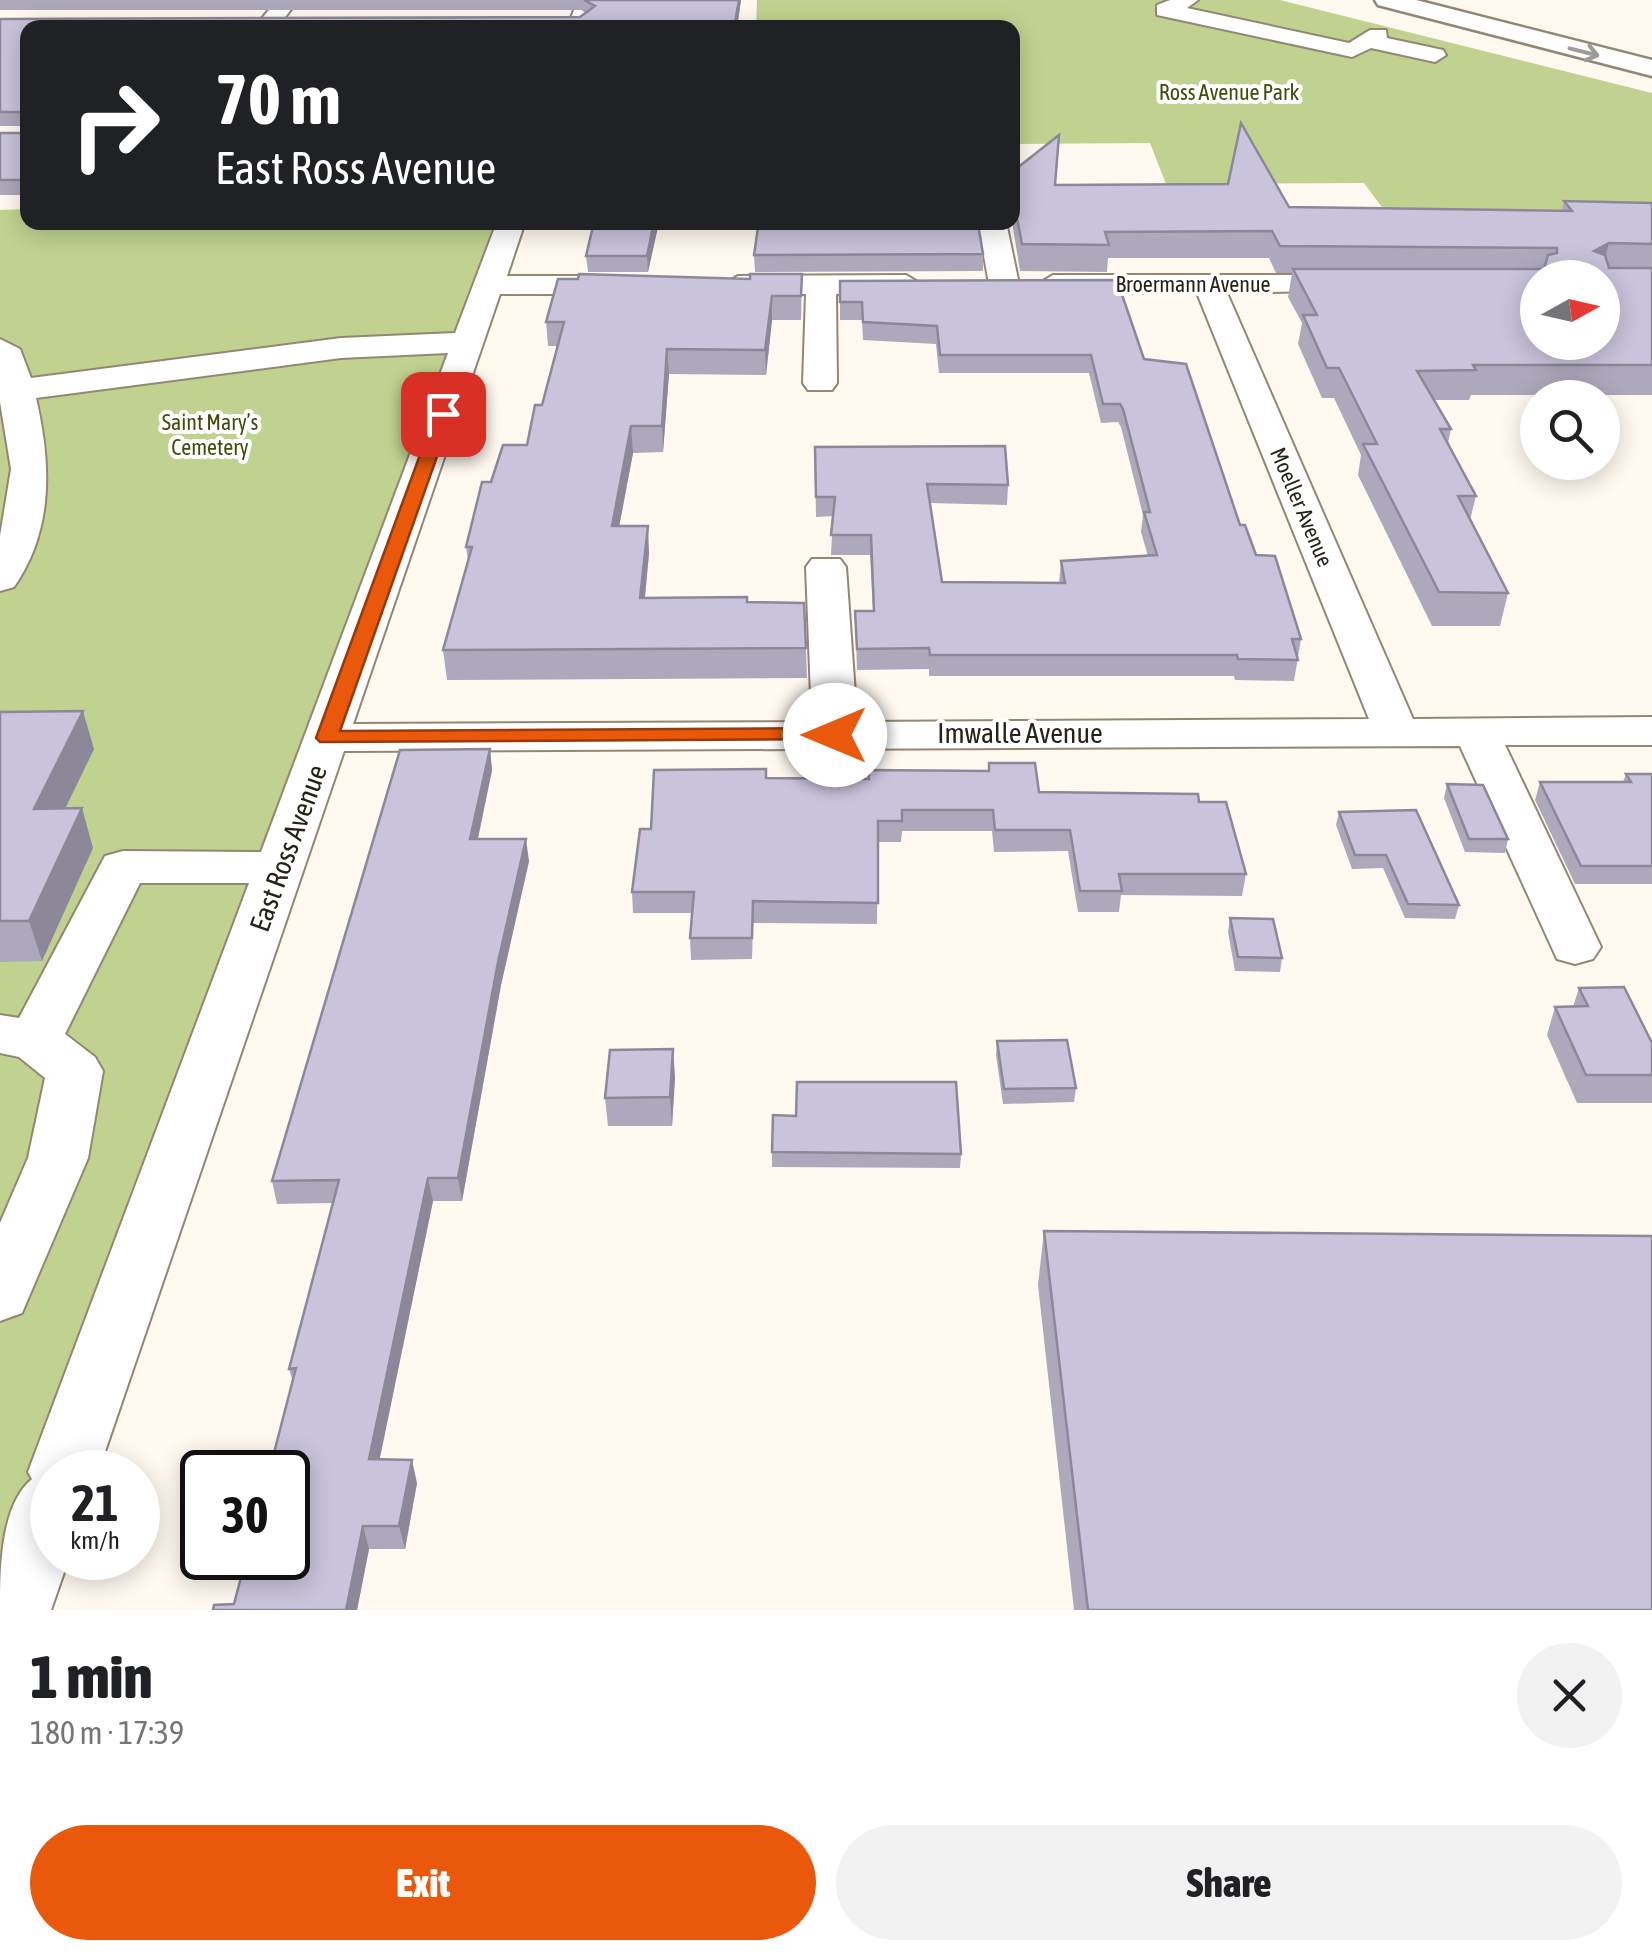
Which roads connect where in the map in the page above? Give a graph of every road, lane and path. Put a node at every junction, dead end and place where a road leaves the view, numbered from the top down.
1 (288, 0) edge
2 (1188, 0) edge
3 (1387, 0) edge
4 (1471, 0) edge
5 (1220, 11) edge
6 (265, 20) edge
7 (1372, 38) junction
8 (1652, 45) edge
9 (1435, 55) dead end
10 (1652, 68) edge
11 (508, 230) edge
12 (992, 230) edge
13 (821, 284) junction
14 (936, 284) edge
15 (1208, 284) junction
16 (1384, 284) edge
17 (489, 285) junction
18 (646, 285) edge
19 (704, 285) edge
20 (469, 342) junction
21 (0, 350) edge
22 (820, 384) dead end
23 (8, 390) edge
24 (826, 568) dead end
25 (0, 578) edge
26 (1396, 731) junction
27 (1476, 731) junction
28 (1652, 731) edge
29 (835, 735) junction
30 (327, 738) junction
31 (280, 868) junction
32 (1575, 947) dead end
33 (17, 1037) edge
34 (0, 1295) edge
35 (72, 1450) edge
36 (30, 1565) edge
37 (14, 1610) edge

1 - 6 street
2 - 5 street
3 -> 10 highway
4 - 8 highway
5 - 7 street
5 - 7 street
7 - 9 street
11 - 17 street, East Ross Avenue
12 - 15 street, Broermann Avenue
13 - 14 street
13 - 19 street
13 - 22 street
15 - 16 street, Broermann Avenue
15 - 26 street, Moeller Avenue
17 - 18 street
17 - 20 street, East Ross Avenue
20 - 23 street
20 - 30 street, East Ross Avenue
21 - 23 street
23 - 25 street
24 - 29 street
26 - 27 street, Imwalle Avenue
26 - 29 street, Imwalle Avenue
27 - 28 street, Imwalle Avenue
27 - 32 street
29 - 30 street, Imwalle Avenue
30 - 31 street, East Ross Avenue
31 - 33 street
31 - 35 street, East Ross Avenue
33 - 34 street
36 - 37 street

